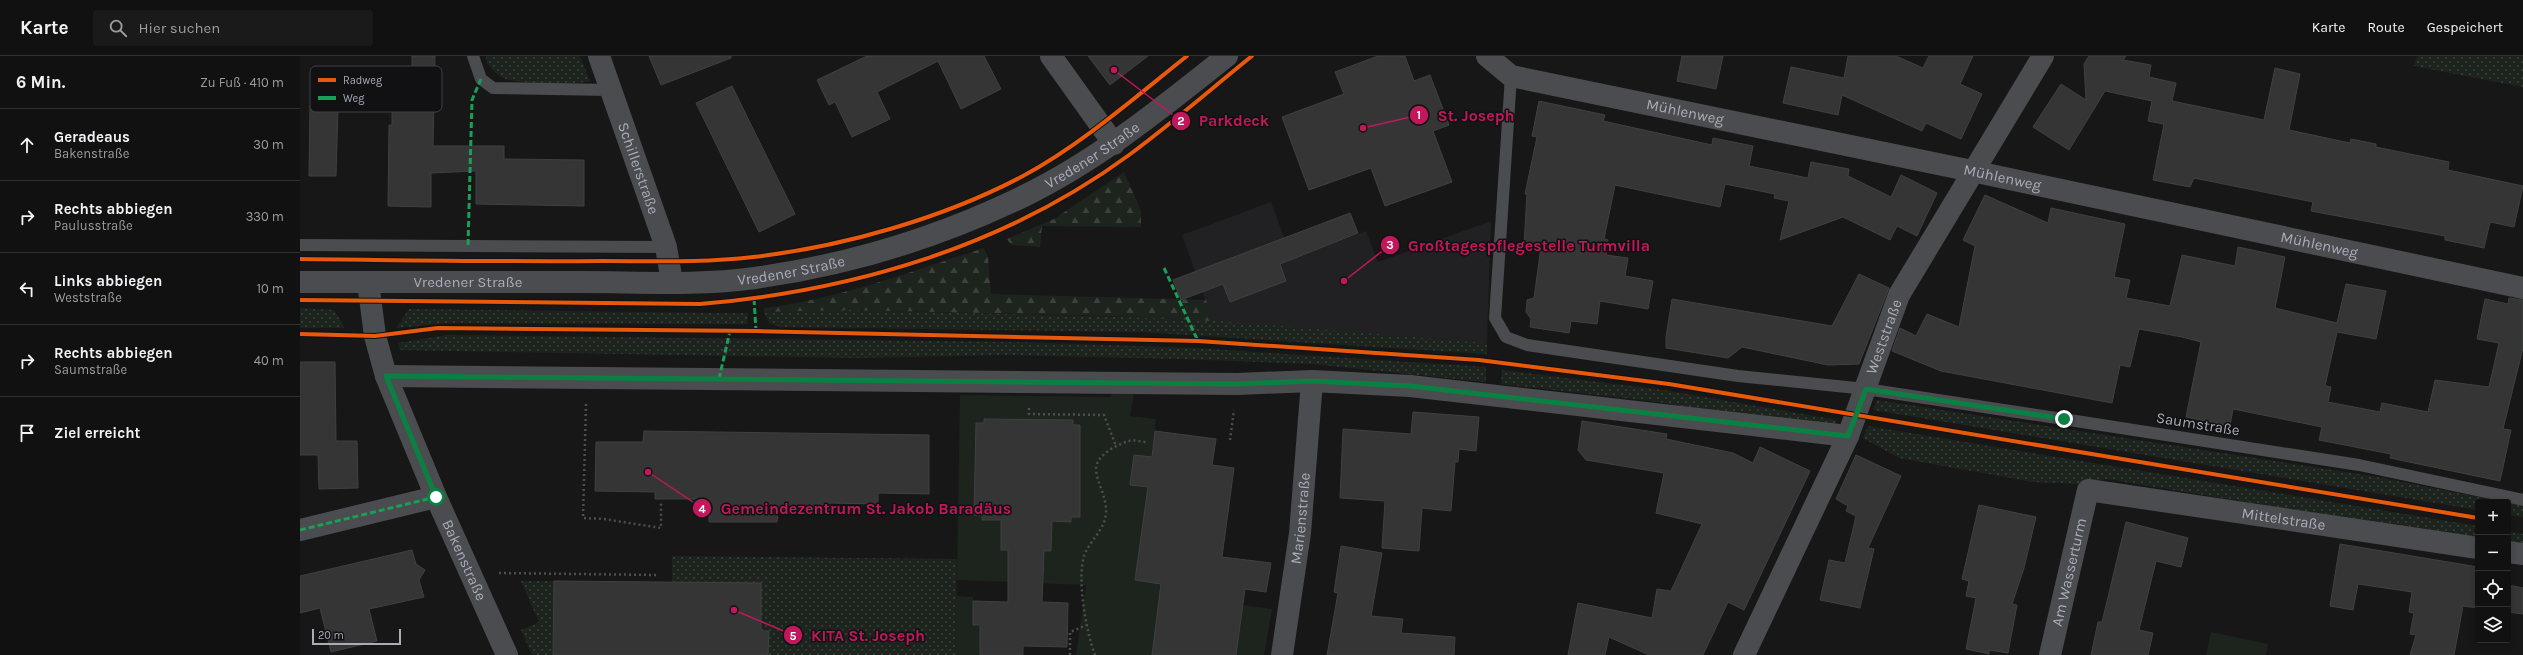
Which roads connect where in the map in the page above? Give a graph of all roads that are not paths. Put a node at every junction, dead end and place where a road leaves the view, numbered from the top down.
1 (473, 56) edge
2 (599, 56) edge
3 (1051, 56) edge
4 (1227, 56) edge
5 (1487, 56) edge
6 (2043, 56) edge
7 (1511, 76) junction
8 (611, 90) junction
9 (1114, 144) junction
10 (1972, 171) junction
11 (300, 245) edge
12 (666, 247) junction
13 (300, 282) edge
14 (368, 282) junction
15 (672, 282) junction
16 (2522, 284) edge
17 (386, 376) junction
18 (1312, 381) junction
19 (1866, 389) junction
20 (1848, 436) junction
21 (2088, 490) joint
22 (436, 497) junction
23 (2523, 500) edge
24 (300, 530) edge
25 (2475, 548) edge
26 (2511, 552) edge
27 (2523, 554) edge
28 (507, 655) edge
29 (1282, 655) edge
30 (1744, 655) edge
31 (2050, 655) edge

1 - 8 lane
2 - 8 street, Schillerstraße
3 - 9 street
4 - 9 street, Vredener Straße
5 - 7 street, Mühlenweg
6 - 10 street, Weststraße
7 - 10 street, Mühlenweg
7 - 19 lane, Saumstraße
8 - 12 street, Schillerstraße
9 - 15 street, Vredener Straße
10 - 16 street, Mühlenweg
10 - 19 street, Weststraße
11 - 12 lane
12 - 15 street, Schillerstraße
13 - 14 street, Vredener Straße
14 - 15 street, Vredener Straße
14 - 17 street, Bakenstraße
17 - 18 street
17 - 22 street, Bakenstraße
18 - 20 street
18 - 29 street, Marienstraße
19 - 20 street, Weststraße
19 - 23 lane, Saumstraße
20 - 30 street, Weststraße
21 - 25 street, Mittelstraße
21 - 31 street, Am Wasserturm
22 - 24 street
22 - 28 street, Bakenstraße
26 - 27 street

